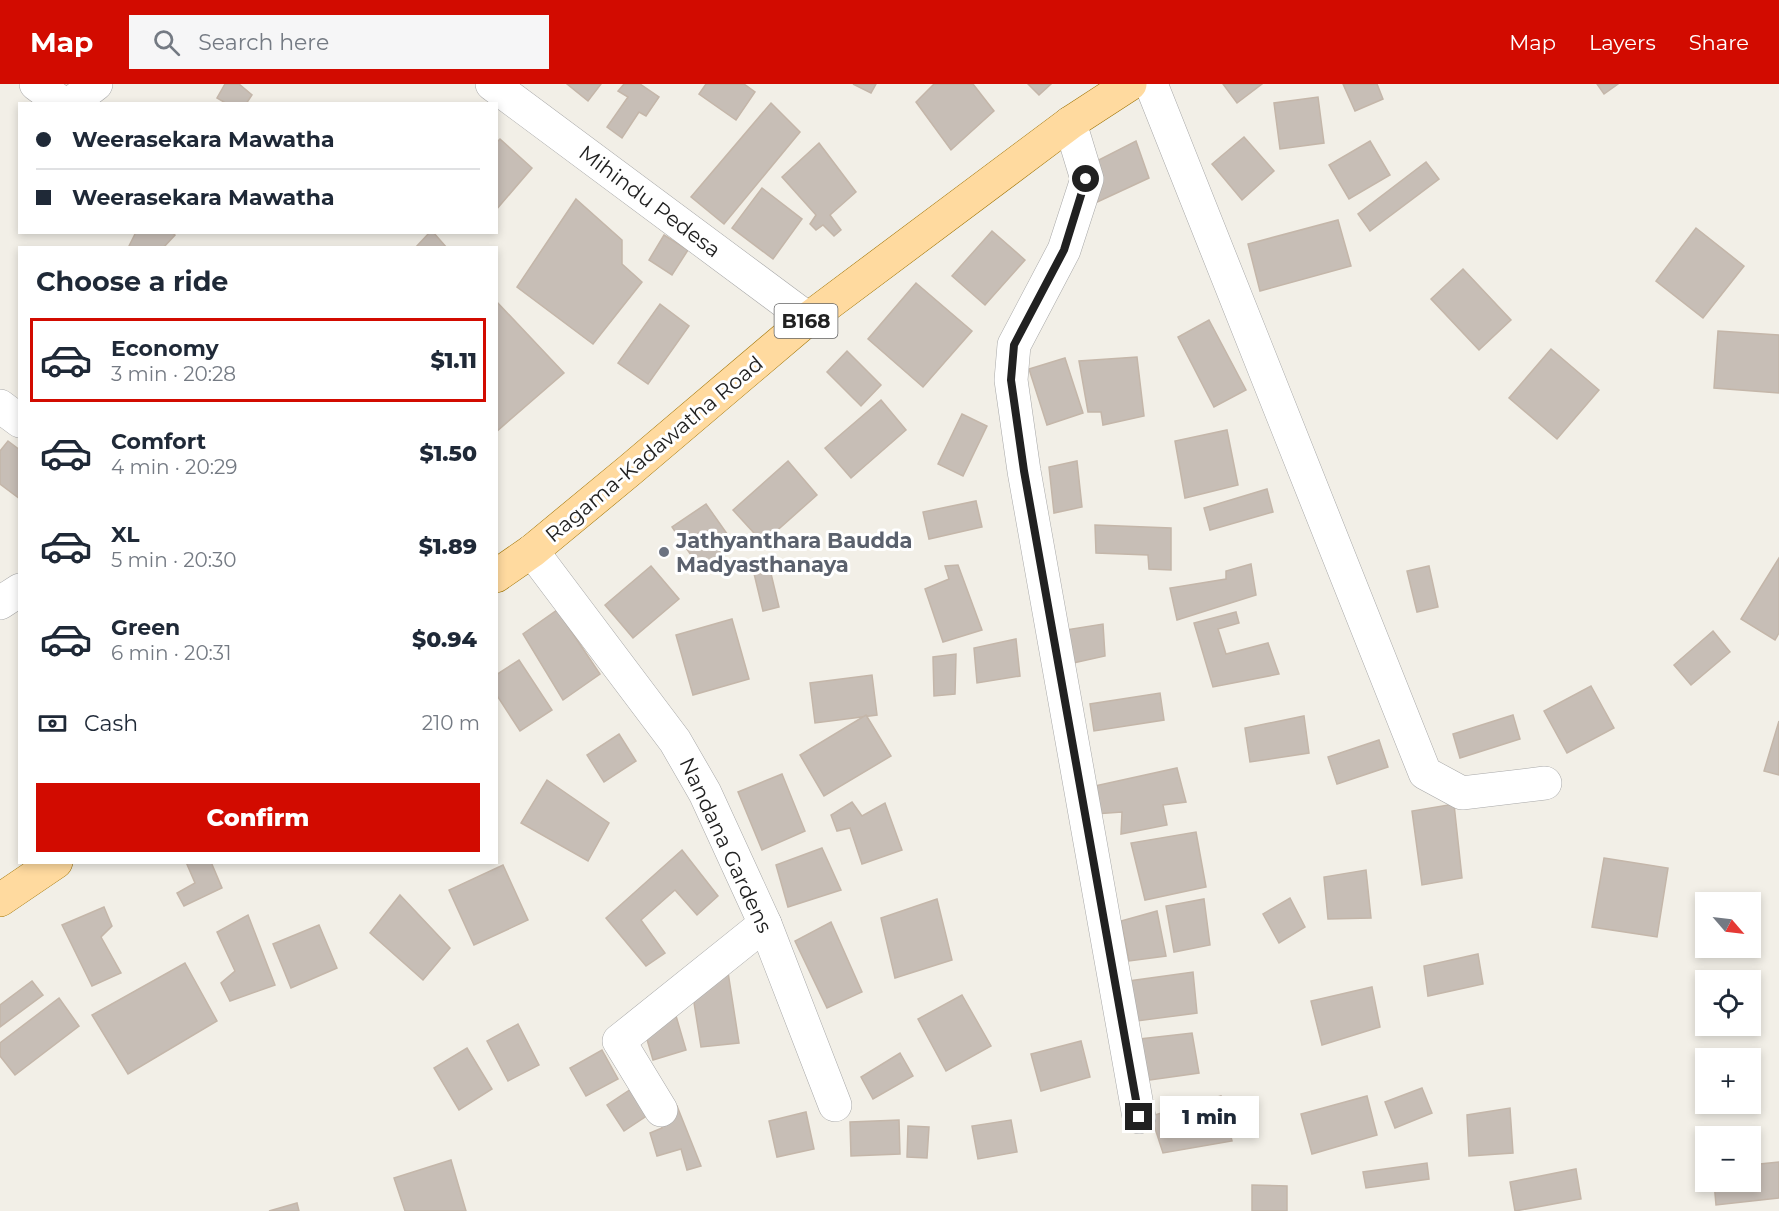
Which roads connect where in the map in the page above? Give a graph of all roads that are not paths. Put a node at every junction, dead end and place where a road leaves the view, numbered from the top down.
1 (36, 84) edge
2 (96, 84) edge
3 (492, 84) edge
4 (1130, 84) edge
5 (1151, 84) edge
6 (60, 102) edge
7 (73, 102) edge
8 (1071, 123) junction
9 (808, 319) junction
10 (0, 406) edge
11 (18, 420) edge
12 (532, 551) junction
13 (498, 575) edge
14 (18, 591) edge
15 (0, 603) edge
16 (1545, 783) dead end
17 (53, 864) edge
18 (0, 900) edge
19 (765, 924) junction
20 (835, 1105) dead end
21 (661, 1110) dead end
22 (1139, 1117) dead end

1 - 6 street
2 - 7 street
3 - 9 street, Mihindu Pedesa
4 - 8 main road, Ragama-Kadawatha Road / B168
5 - 16 street
8 - 9 main road, Ragama-Kadawatha Road / B168
8 - 22 street
9 - 12 main road, Ragama-Kadawatha Road / B168
10 - 11 street
12 - 13 main road, Ragama-Kadawatha Road / B168
12 - 19 street, Nandana Gardens
14 - 15 street
17 - 18 main road
19 - 20 street, Nandana Gardens
19 - 21 street

